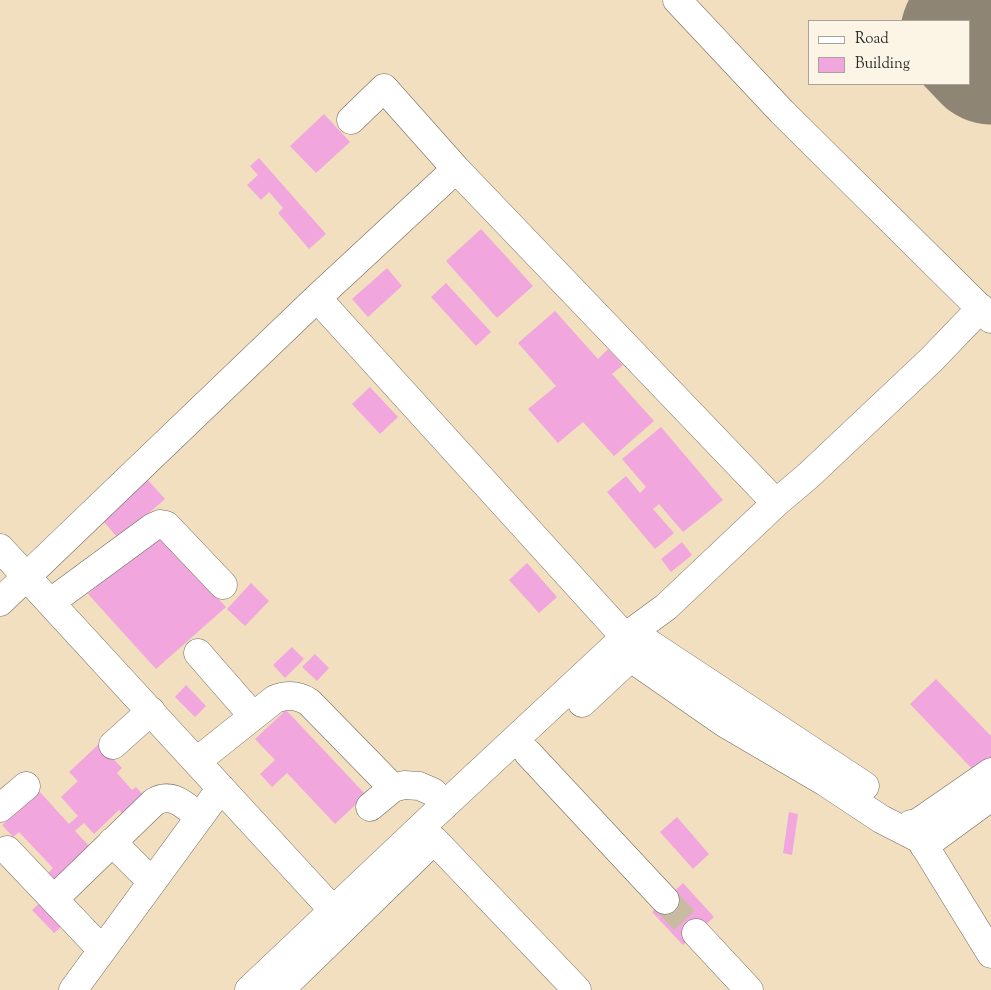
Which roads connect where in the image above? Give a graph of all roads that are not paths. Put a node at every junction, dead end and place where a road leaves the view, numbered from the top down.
1 (677, 0) edge
2 (351, 120) dead end
3 (456, 168) junction
4 (317, 298) junction
5 (986, 314) edge
6 (793, 489) junction
7 (0, 548) edge
8 (26, 575) junction
9 (223, 585) dead end
10 (0, 602) edge
11 (51, 602) junction
12 (635, 646) junction
13 (198, 653) dead end
14 (151, 711) junction
15 (253, 716) junction
16 (113, 745) dead end
17 (528, 753) junction
18 (197, 761) junction
19 (991, 772) edge
20 (221, 788) junction
21 (393, 788) junction
22 (991, 796) edge
23 (445, 805) junction
24 (370, 807) dead end
25 (200, 817) junction
26 (919, 837) junction
27 (434, 840) junction
28 (112, 842) junction
29 (7, 850) dead end
30 (152, 882) junction
31 (54, 899) junction
32 (665, 900) tunnel mouth
33 (333, 910) junction
34 (696, 933) tunnel mouth
35 (102, 950) junction
36 (991, 954) edge
37 (74, 990) edge
38 (249, 990) edge
39 (280, 990) edge
40 (578, 990) edge
41 (750, 990) edge

1 - 5 lane
2 - 3 lane
3 - 4 lane
3 - 6 lane
4 - 8 lane
4 - 12 lane
5 - 6 lane
6 - 12 lane
7 - 8 lane
8 - 10 lane
8 - 11 lane
9 - 11 lane
11 - 14 lane
12 - 17 lane
12 - 23 lane
12 - 26 lane
13 - 15 lane
14 - 16 lane
14 - 18 lane
15 - 18 lane
15 - 21 lane
17 - 27 lane
17 - 32 lane
18 - 20 lane
19 - 26 lane
20 - 25 lane
20 - 33 lane
21 - 23 lane
21 - 24 lane
22 - 26 lane
23 - 33 lane
25 - 28 lane
25 - 30 lane
26 - 36 lane
27 - 39 lane
27 - 40 lane
28 - 30 lane
28 - 31 lane
29 - 31 lane
30 - 35 lane
31 - 35 lane
33 - 38 lane
34 - 41 lane
35 - 37 lane

